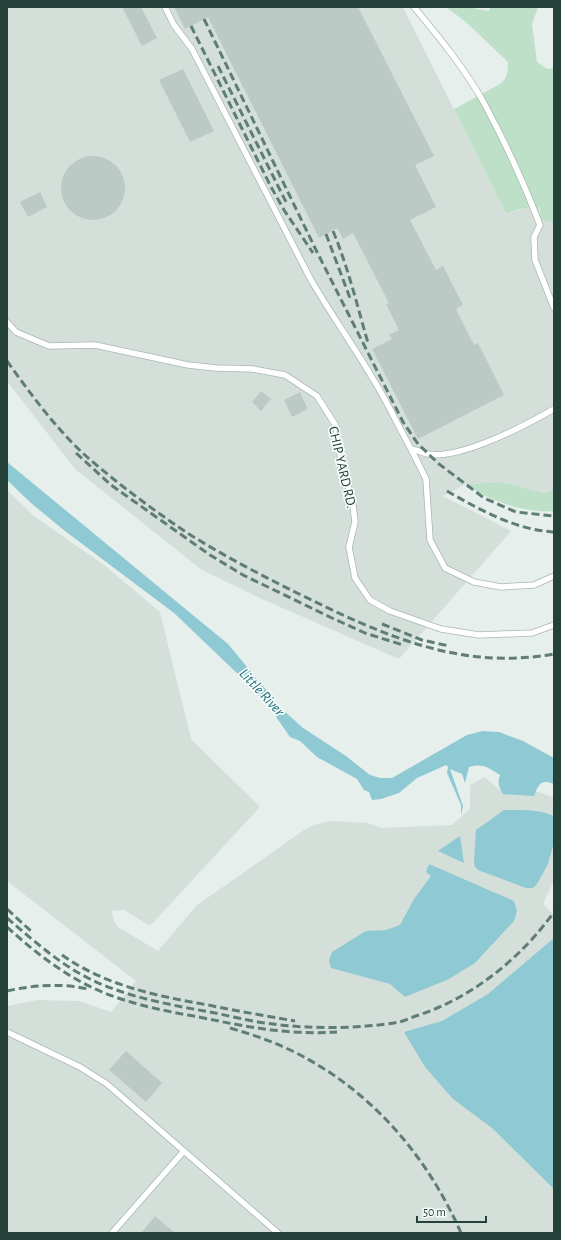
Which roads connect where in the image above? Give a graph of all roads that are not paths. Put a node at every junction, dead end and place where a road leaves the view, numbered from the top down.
1 (165, 7) edge
2 (414, 7) edge
3 (554, 308) edge
4 (7, 322) edge
5 (554, 409) edge
6 (411, 449) junction
7 (554, 576) edge
8 (554, 625) edge
9 (7, 1032) edge
10 (184, 1151) junction
11 (112, 1233) edge
12 (278, 1233) edge

1 - 6 lane
2 - 3 lane
4 - 8 lane, CHIP YARD RD.
5 - 6 lane
6 - 7 lane
9 - 10 lane
10 - 11 lane
10 - 12 lane

